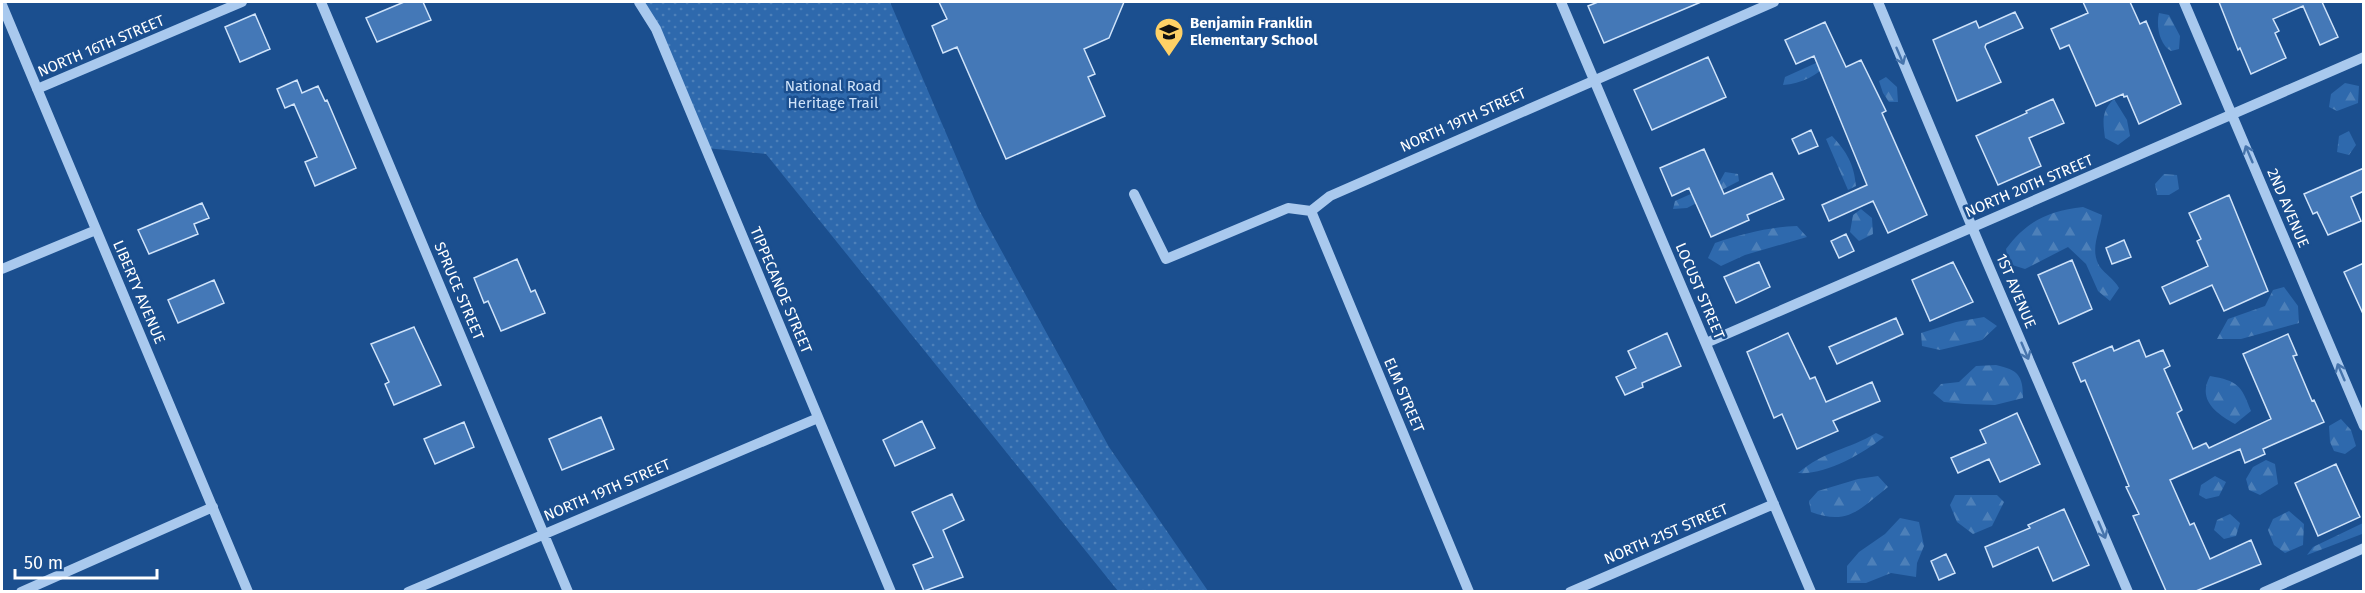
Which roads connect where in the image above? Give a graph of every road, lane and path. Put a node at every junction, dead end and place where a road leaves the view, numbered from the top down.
1 (242, 2) edge
2 (321, 2) edge
3 (639, 2) edge
4 (1561, 2) edge
5 (1774, 2) edge
6 (1878, 2) edge
7 (2184, 2) edge
8 (2, 5) edge
9 (2364, 57) edge
10 (1594, 80) junction
11 (37, 89) junction
12 (2232, 114) junction
13 (1134, 194) dead end
14 (1311, 211) junction
15 (1972, 227) junction
16 (96, 230) junction
17 (2, 269) edge
18 (1706, 343) junction
19 (818, 418) junction
20 (2364, 426) edge
21 (1774, 504) junction
22 (213, 507) junction
23 (544, 533) junction
24 (2364, 548) edge
25 (21, 591) edge
26 (248, 591) edge
27 (408, 591) edge
28 (568, 591) edge
29 (891, 591) edge
30 (1469, 591) edge
31 (1570, 591) edge
32 (1811, 591) edge
33 (2128, 591) edge
34 (2264, 591) edge

1 - 11 street, NORTH 16TH STREET
2 - 23 street, SPRUCE STREET
3 - 19 street, TIPPECANOE STREET
4 - 10 street, LOCUST STREET
5 - 10 street, NORTH 19TH STREET
6 -> 15 street, 1ST AVENUE
7 - 12 street, 2ND AVENUE
8 - 11 street, LIBERTY AVENUE
9 - 12 street, NORTH 20TH STREET
10 - 14 street, NORTH 19TH STREET
10 - 18 street, LOCUST STREET
11 - 16 street, LIBERTY AVENUE
12 - 15 street, NORTH 20TH STREET
20 -> 12 street, 2ND AVENUE
13 - 14 street
14 - 30 street, ELM STREET
15 - 18 street, NORTH 20TH STREET
15 -> 33 street, 1ST AVENUE
16 - 17 street
16 - 22 street, LIBERTY AVENUE
18 - 21 street, LOCUST STREET
19 - 23 street, NORTH 19TH STREET
19 - 29 street, TIPPECANOE STREET
21 - 31 street, NORTH 21ST STREET
21 - 32 street, LOCUST STREET
22 - 25 street
22 - 26 street, LIBERTY AVENUE
23 - 27 street, NORTH 19TH STREET
23 - 28 street, SPRUCE STREET
24 - 34 street

